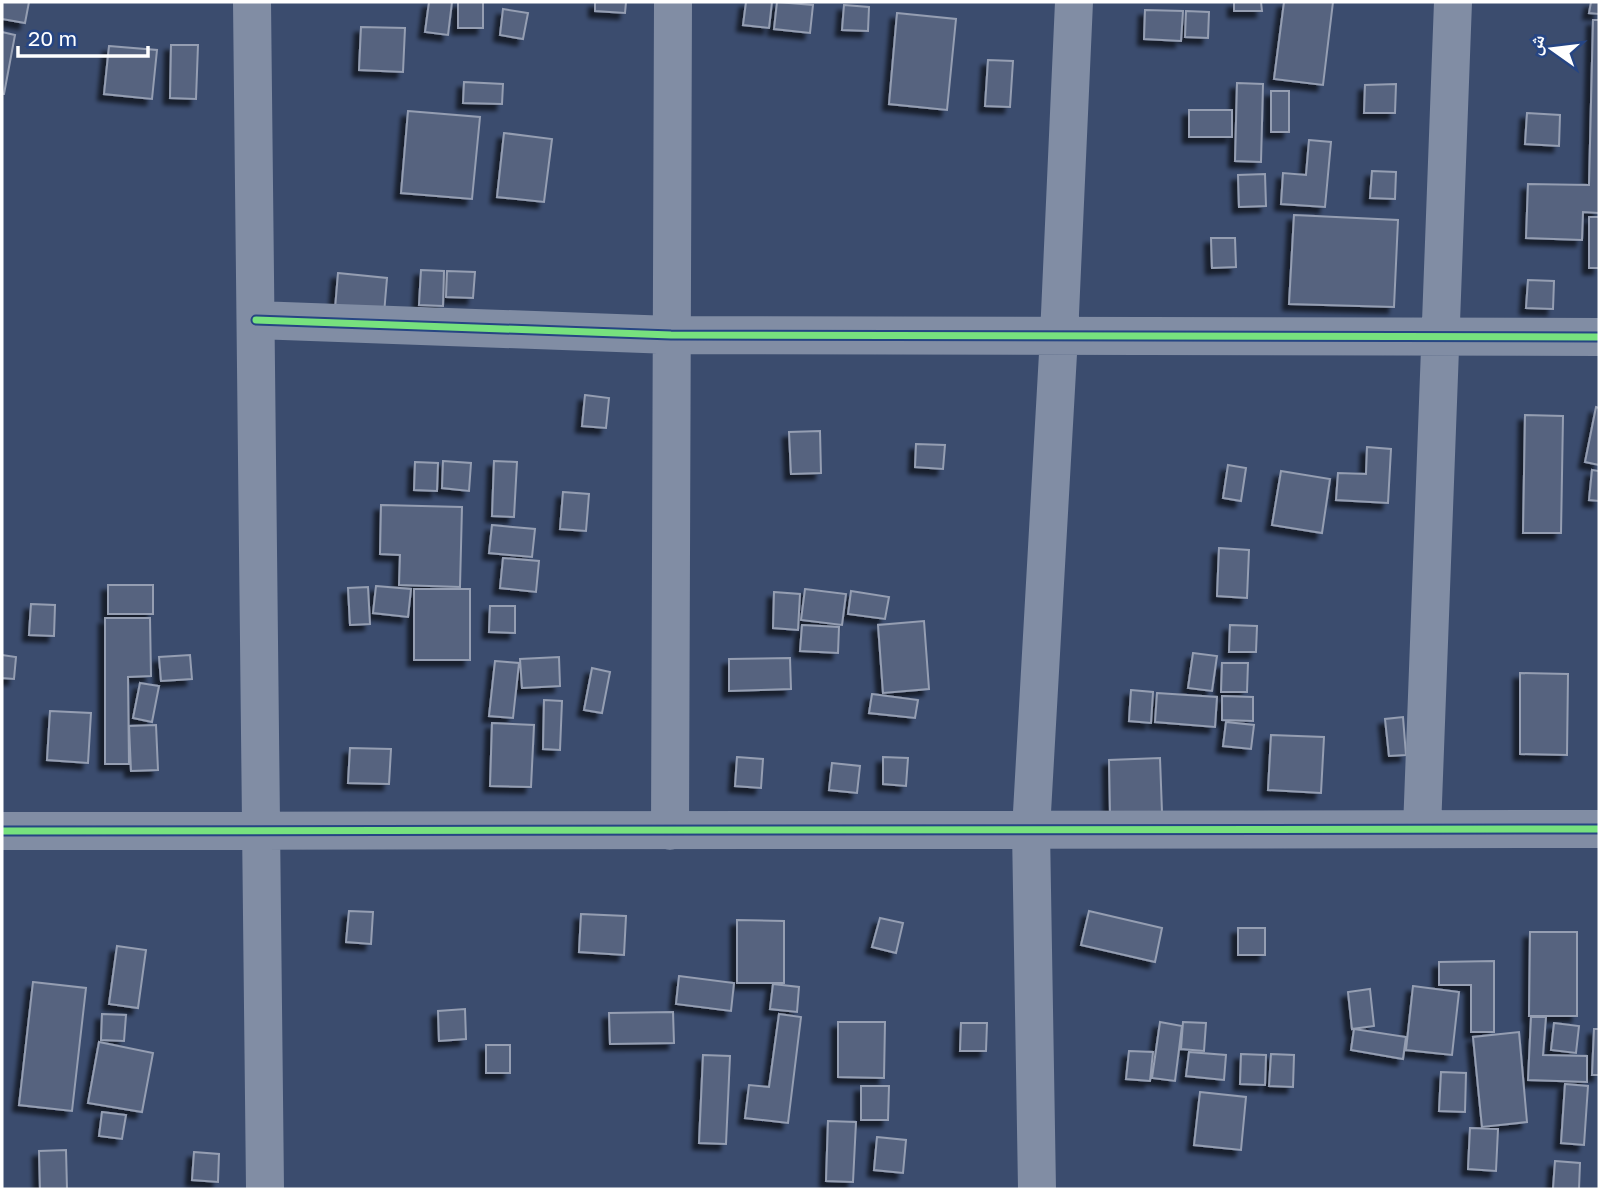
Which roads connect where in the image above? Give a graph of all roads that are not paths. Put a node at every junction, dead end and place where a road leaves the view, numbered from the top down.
1 (252, 2) edge
2 (673, 2) edge
3 (1074, 2) edge
4 (1453, 2) edge
5 (256, 320) junction
6 (671, 335) junction
7 (1059, 336) junction
8 (1599, 337) edge
9 (1440, 338) junction
10 (1599, 829) edge
11 (1422, 830) junction
12 (2, 831) edge
13 (670, 831) junction
14 (1031, 831) junction
15 (261, 832) junction
16 (265, 1189) edge
17 (1037, 1189) edge

1 - 5 street
2 - 6 street
3 - 7 street
4 - 9 street
5 - 6 street
5 - 15 street
6 - 7 street
6 - 13 street
7 - 9 street
7 - 14 street
8 - 9 street
9 - 11 street
10 - 11 street
11 - 14 street
12 - 15 street
13 - 14 street
13 - 15 street
14 - 17 street
15 - 16 street

